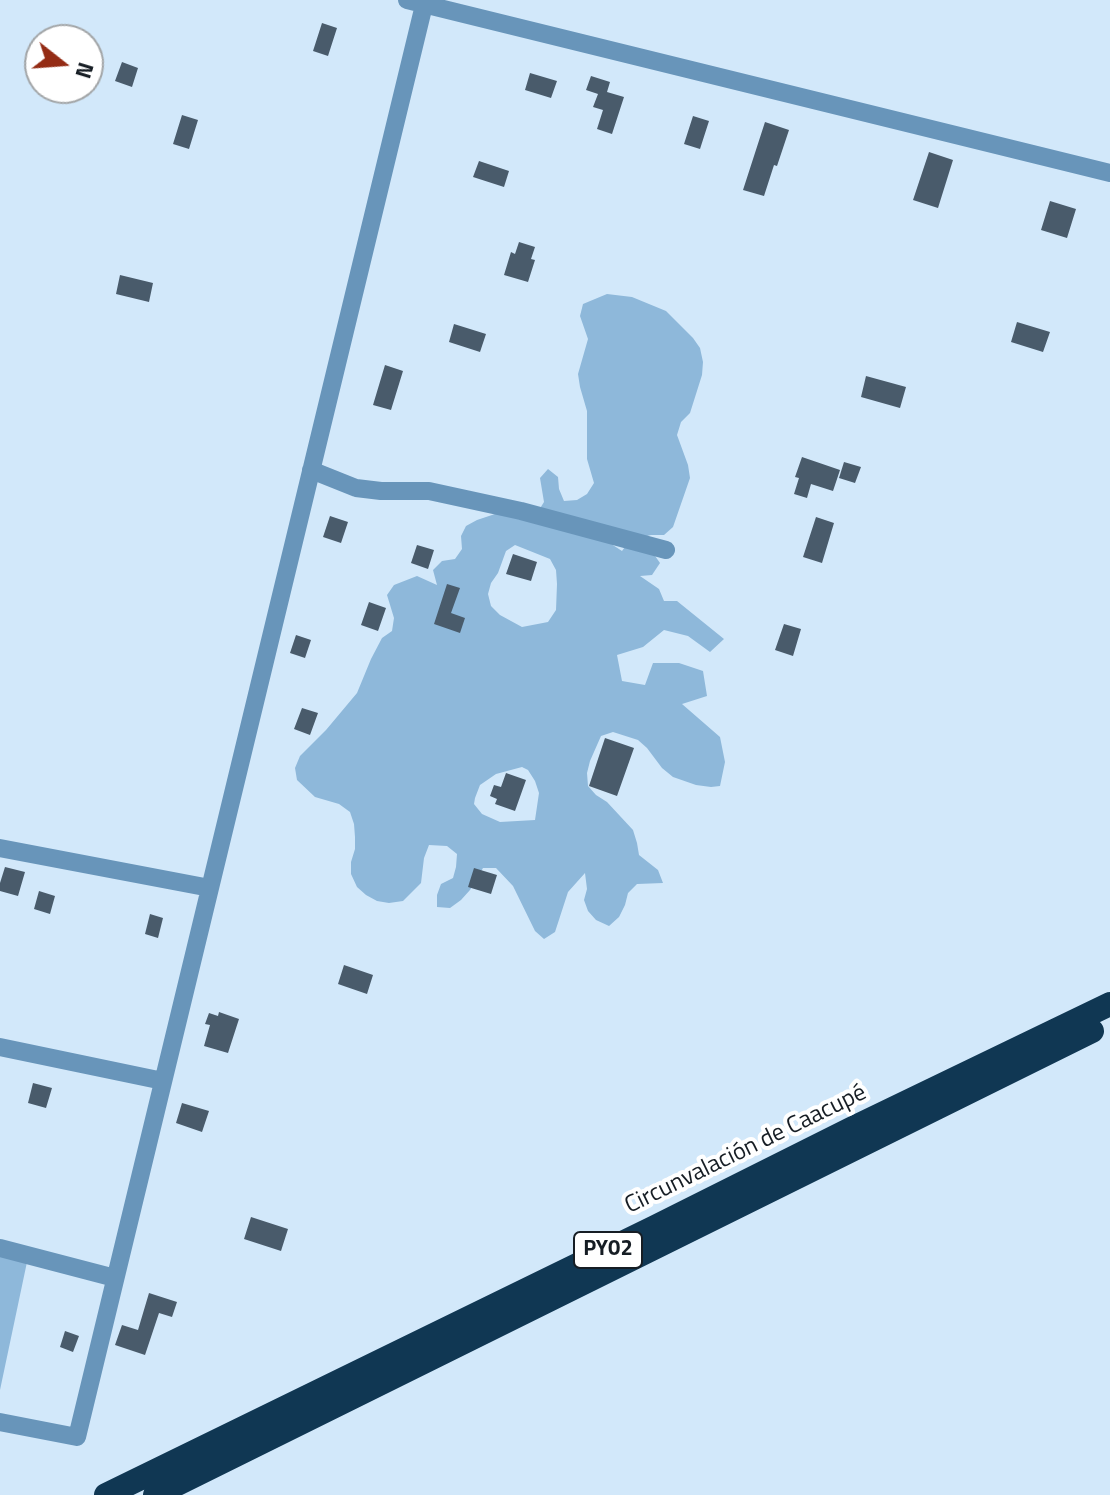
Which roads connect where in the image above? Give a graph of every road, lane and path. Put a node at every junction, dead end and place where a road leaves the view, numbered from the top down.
1 (416, 2) edge
2 (1110, 173) edge
3 (311, 470) junction
4 (666, 550) dead end
5 (0, 848) edge
6 (210, 888) junction
7 (1110, 1004) edge
8 (1110, 1023) edge
9 (0, 1047) edge
10 (163, 1081) junction
11 (0, 1248) edge
12 (115, 1278) junction
13 (0, 1422) edge
14 (106, 1495) edge
15 (155, 1495) edge

1 - 2 street
1 - 3 street
3 - 4 street
3 - 6 street
5 - 6 street
6 - 10 street
7 - 14 highway, Circunvalación de Caacupé / PY02
8 - 15 highway, Circunvalación de Caacupé / PY02
9 - 10 street
10 - 12 street
11 - 12 street
12 - 13 street

